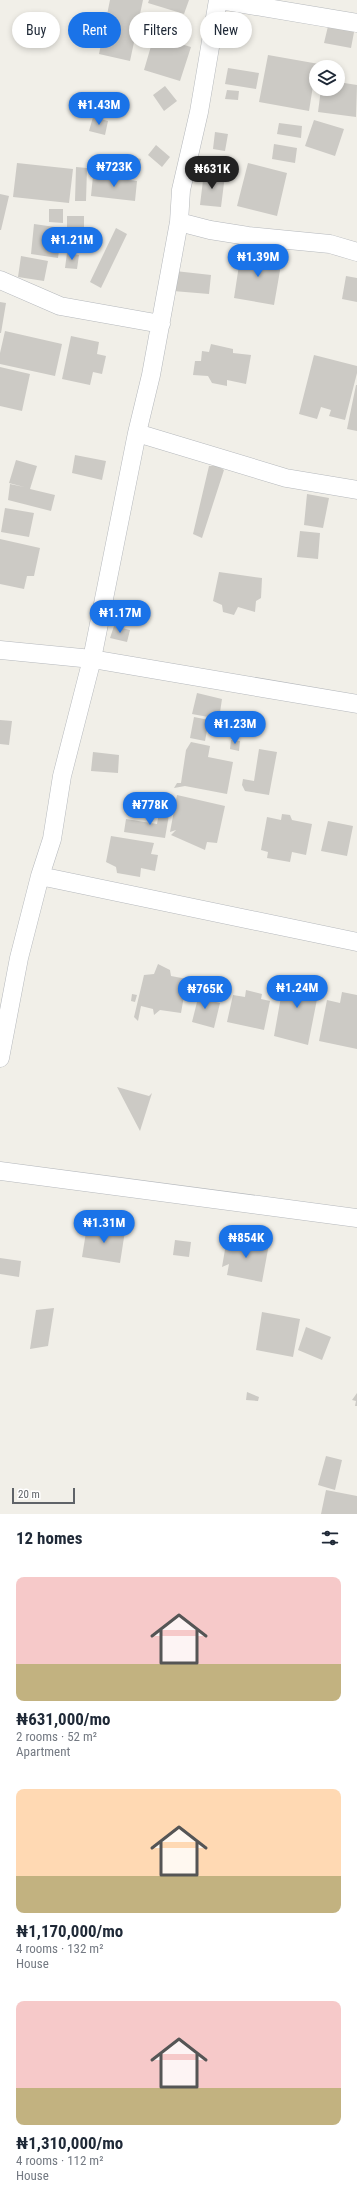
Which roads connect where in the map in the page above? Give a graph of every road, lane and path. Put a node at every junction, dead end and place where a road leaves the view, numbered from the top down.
1 (219, 0) edge
2 (357, 23) edge
3 (179, 222) junction
4 (357, 252) edge
5 (0, 280) edge
6 (161, 324) junction
7 (137, 433) junction
8 (357, 490) edge
9 (0, 650) edge
10 (92, 659) junction
11 (357, 704) edge
12 (40, 876) junction
13 (357, 942) edge
14 (0, 1058) edge
15 (0, 1171) edge
16 (357, 1218) edge

1 - 2 street
1 - 3 street
3 - 4 street
3 - 6 street
5 - 6 street
6 - 7 street
7 - 8 street
7 - 10 street
9 - 10 street
10 - 11 street
10 - 12 street
12 - 13 street
12 - 14 street
15 - 16 street

